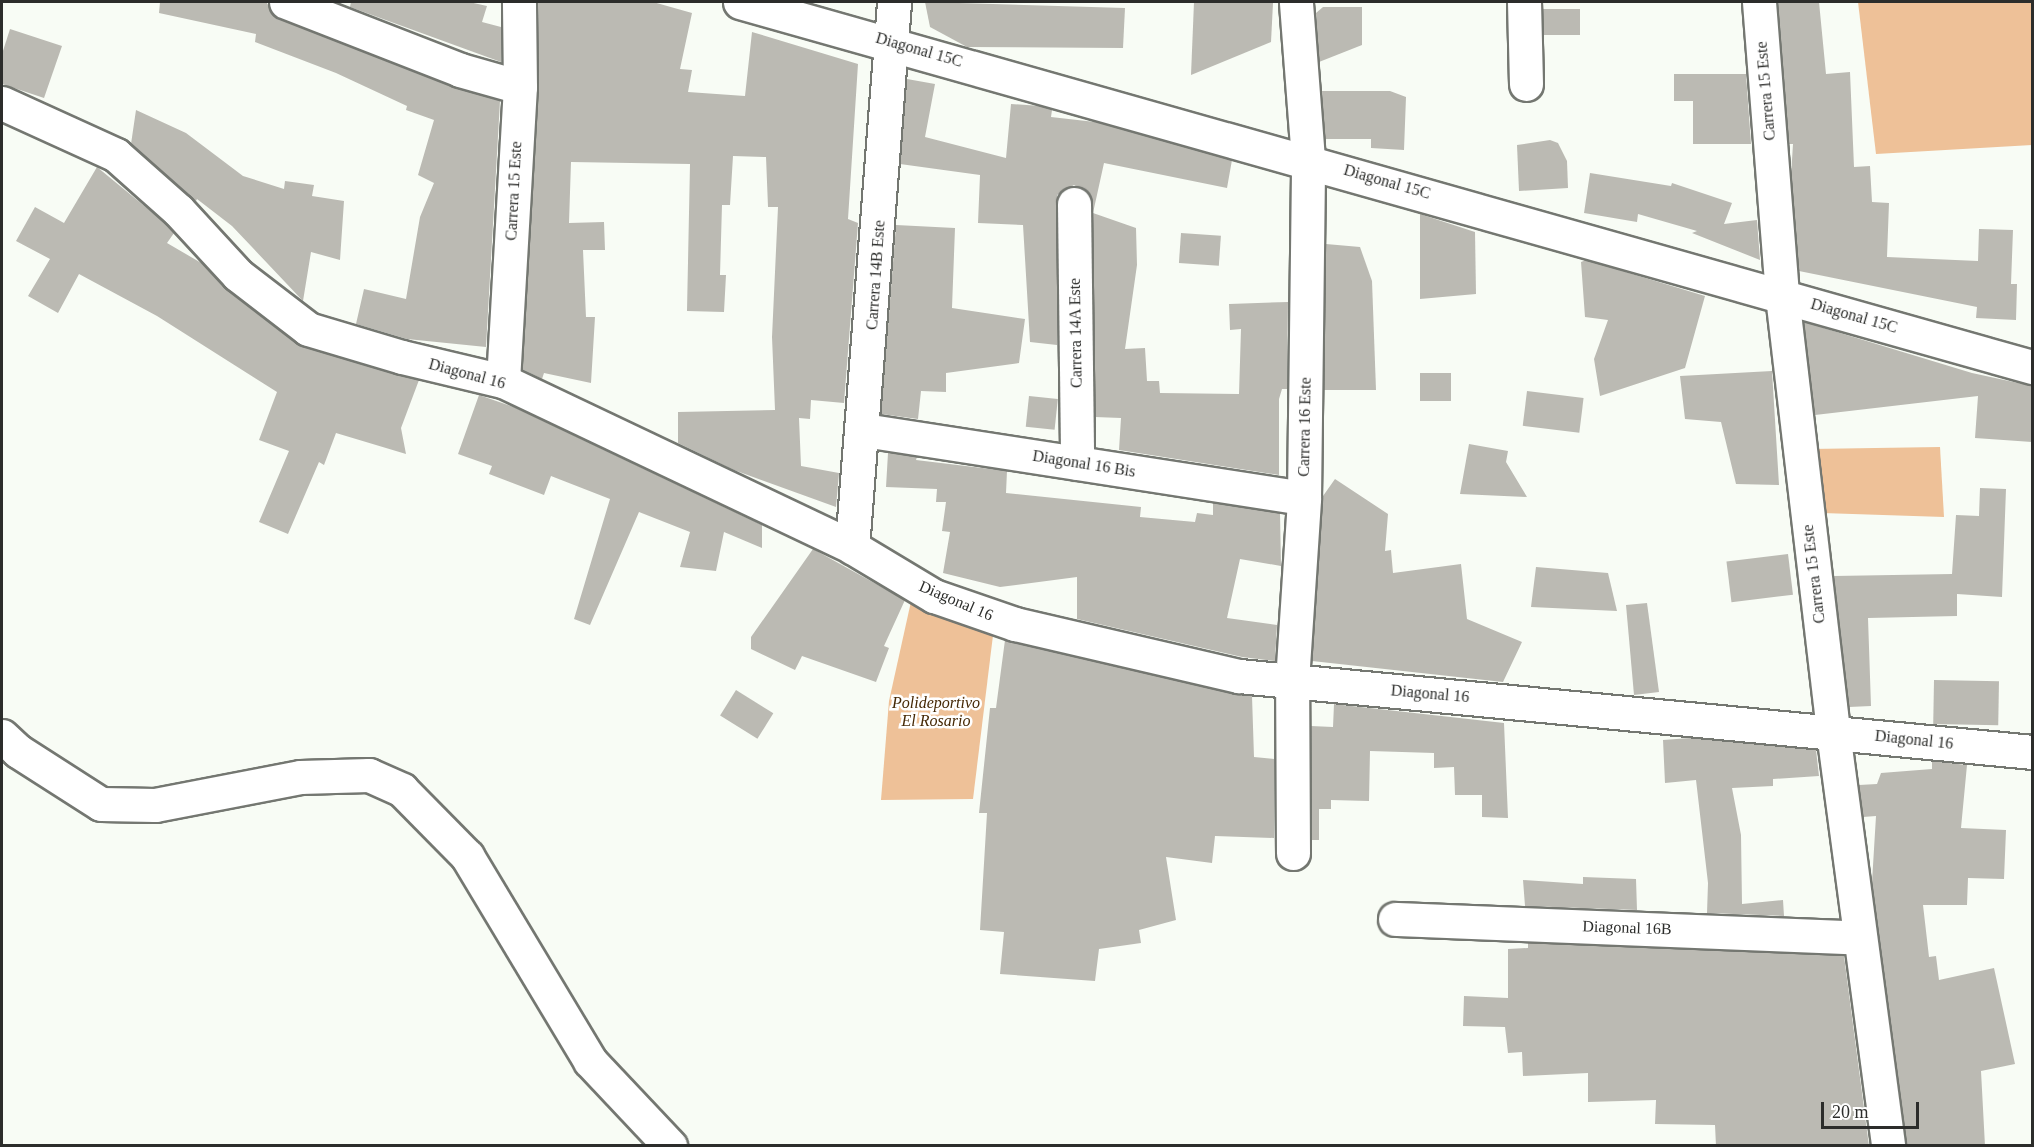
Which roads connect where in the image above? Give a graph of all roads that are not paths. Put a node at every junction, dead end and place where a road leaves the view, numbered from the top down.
1 (286, 2) edge
2 (519, 2) edge
3 (740, 2) edge
4 (894, 2) edge
5 (1296, 2) edge
6 (1524, 2) edge
7 (1759, 2) edge
8 (893, 43) junction
9 (1526, 84) dead end
10 (520, 87) junction
11 (2, 104) edge
12 (1308, 159) junction
13 (1074, 204) dead end
14 (1782, 296) junction
15 (2032, 367) edge
16 (503, 381) junction
17 (864, 430) junction
18 (1077, 462) junction
19 (1304, 498) junction
20 (852, 547) junction
21 (1292, 681) junction
22 (1833, 732) junction
23 (2, 736) edge
24 (2032, 752) edge
25 (1293, 852) dead end
26 (1395, 919) dead end
27 (1859, 938) junction
28 (670, 1146) edge
29 (1888, 1146) edge

1 - 10 street
2 - 10 street, Carrera 15 Este
3 - 8 street, Diagonal 15C
4 - 8 street, Carrera 14B Este
5 - 12 street, Carrera 16 Este
6 - 9 street
7 - 14 street, Carrera 15 Este
8 - 12 street, Diagonal 15C
8 - 17 street, Carrera 14B Este
10 - 16 street, Carrera 15 Este
11 - 16 street, Diagonal 16
12 - 14 street, Diagonal 15C
12 - 19 street, Carrera 16 Este
13 - 18 street, Carrera 14A Este
14 - 15 street, Diagonal 15C
14 - 22 street, Carrera 15 Este
16 - 20 street, Diagonal 16
17 - 18 street, Diagonal 16 Bis
17 - 20 street, Carrera 14B Este
18 - 19 street, Diagonal 16 Bis
19 - 21 street, Carrera 16 Este
20 - 21 street, Diagonal 16
21 - 22 street, Diagonal 16
21 - 25 street, Carrera 16 Este
22 - 24 street, Diagonal 16
22 - 27 street, Carrera 15 Este
23 - 28 street
26 - 27 street, Diagonal 16B
27 - 29 street, Carrera 15 Este

